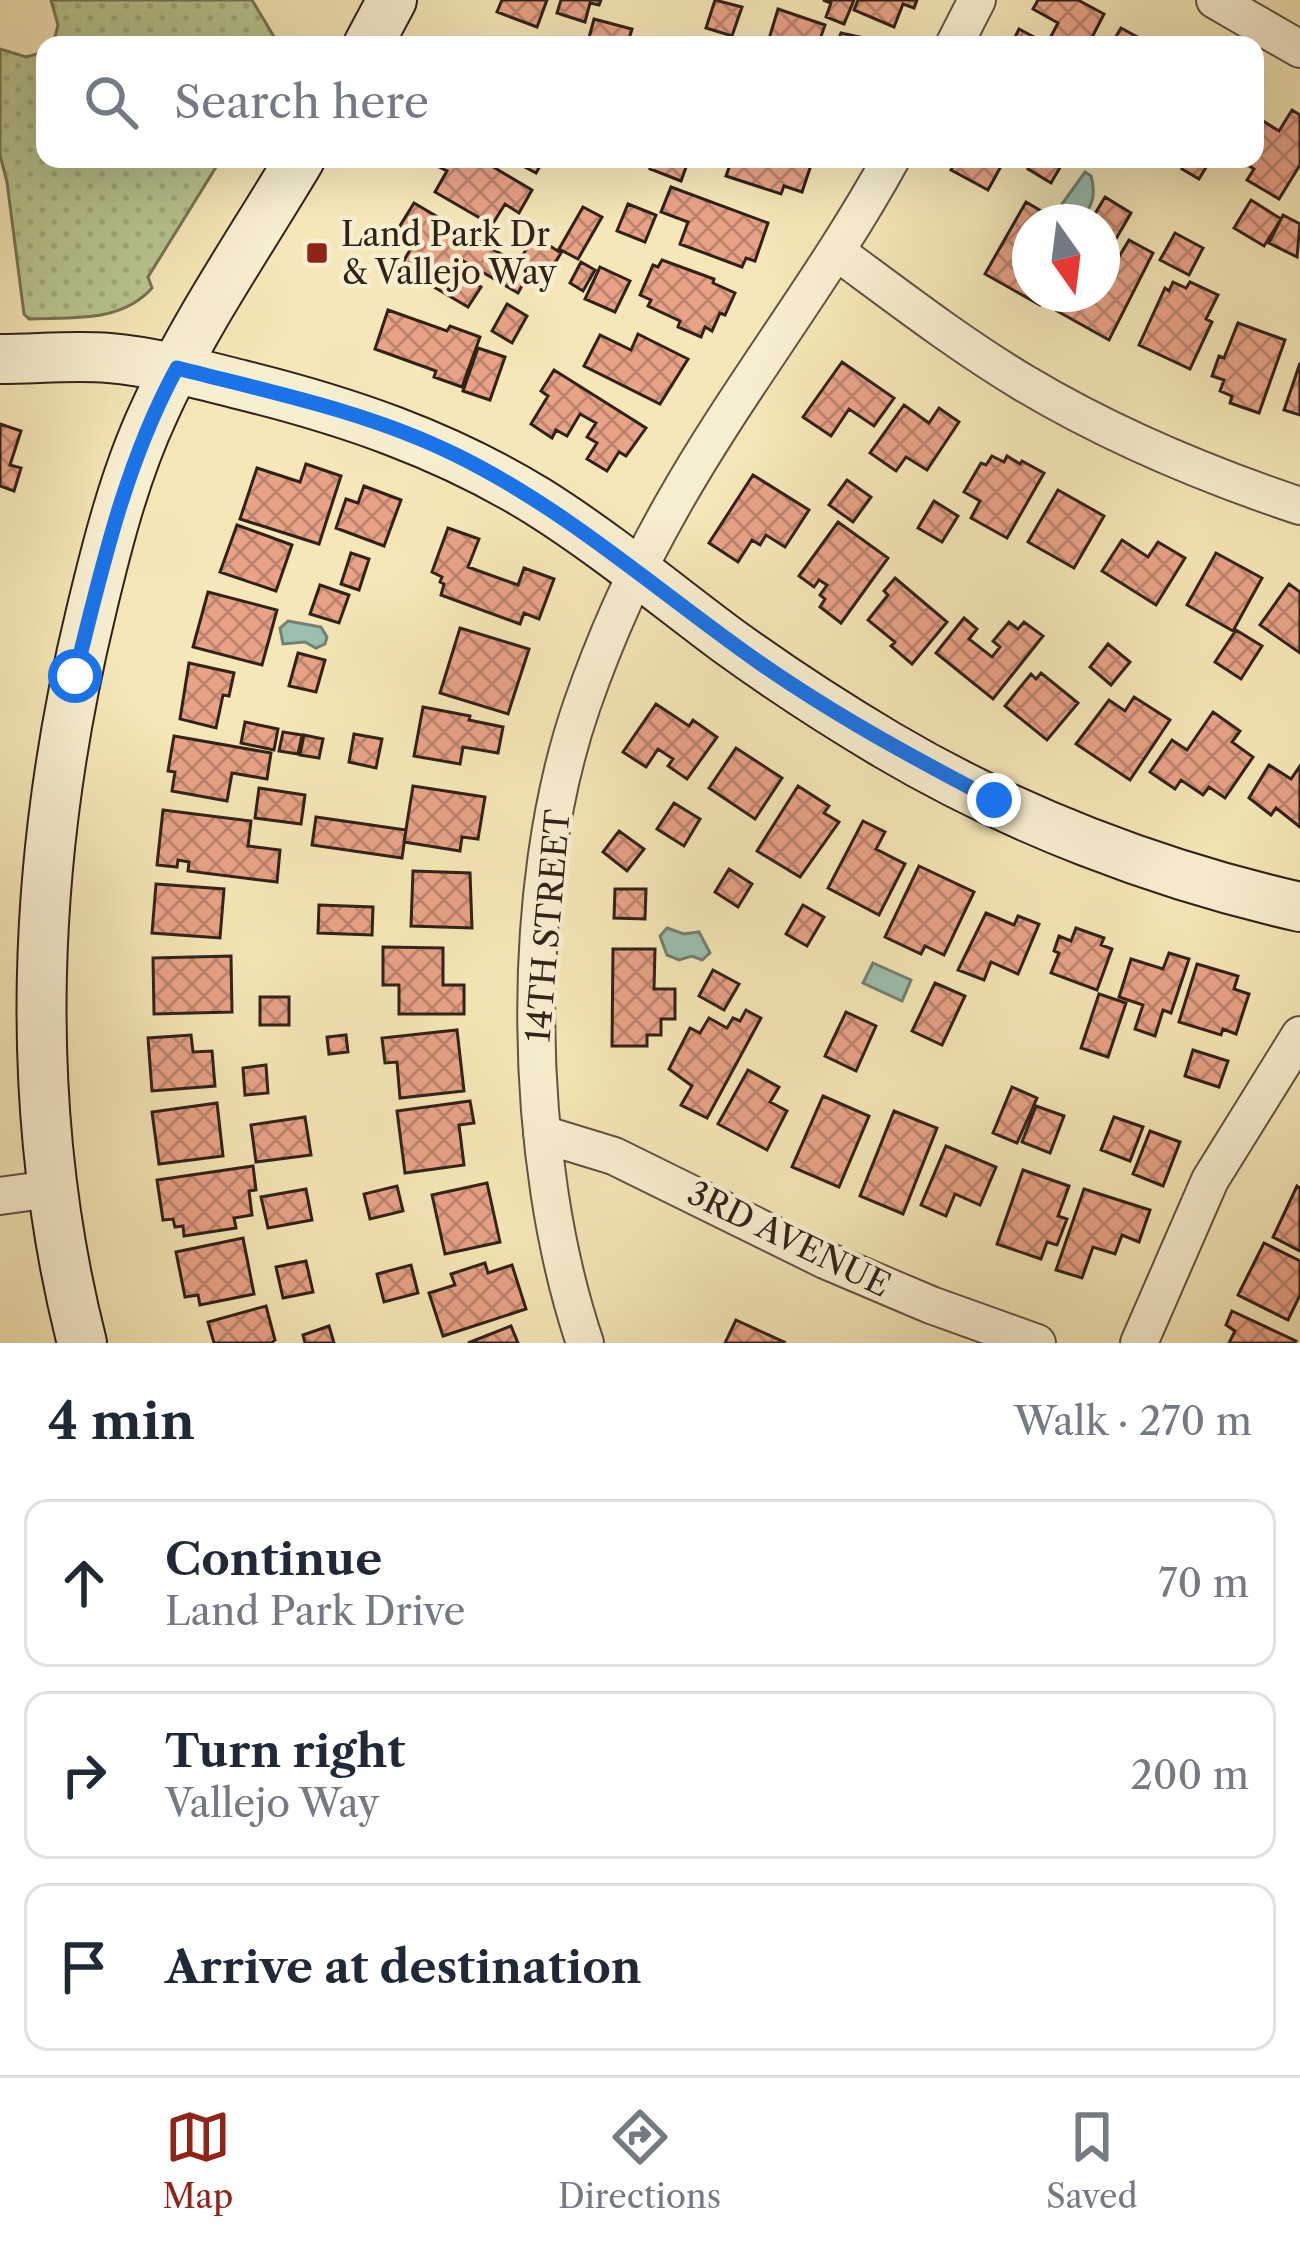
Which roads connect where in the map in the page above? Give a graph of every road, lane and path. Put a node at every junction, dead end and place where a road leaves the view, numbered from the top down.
1 (392, 0) edge
2 (976, 0) edge
3 (1215, 0) edge
4 (373, 36) edge
5 (958, 36) edge
6 (1300, 49) edge
7 (295, 168) edge
8 (886, 168) edge
9 (836, 252) junction
10 (0, 359) edge
11 (177, 368) junction
12 (1300, 506) edge
13 (638, 569) junction
14 (1300, 907) edge
15 (1300, 1035) edge
16 (542, 1134) junction
17 (51, 1189) junction
18 (0, 1196) edge
19 (82, 1343) edge
20 (585, 1343) edge
21 (1037, 1343) edge
22 (1139, 1343) edge

1 - 4 street
2 - 5 street
3 - 6 street
7 - 11 street
8 - 9 street, 14TH STREET
9 - 12 street
9 - 13 street, 14TH STREET
10 - 11 street
11 - 13 street
11 - 17 street
13 - 14 street
13 - 16 street, 14TH STREET
15 - 22 street
16 - 20 street, 14TH STREET
16 - 21 street, 3RD AVENUE
17 - 18 street
17 - 19 street

